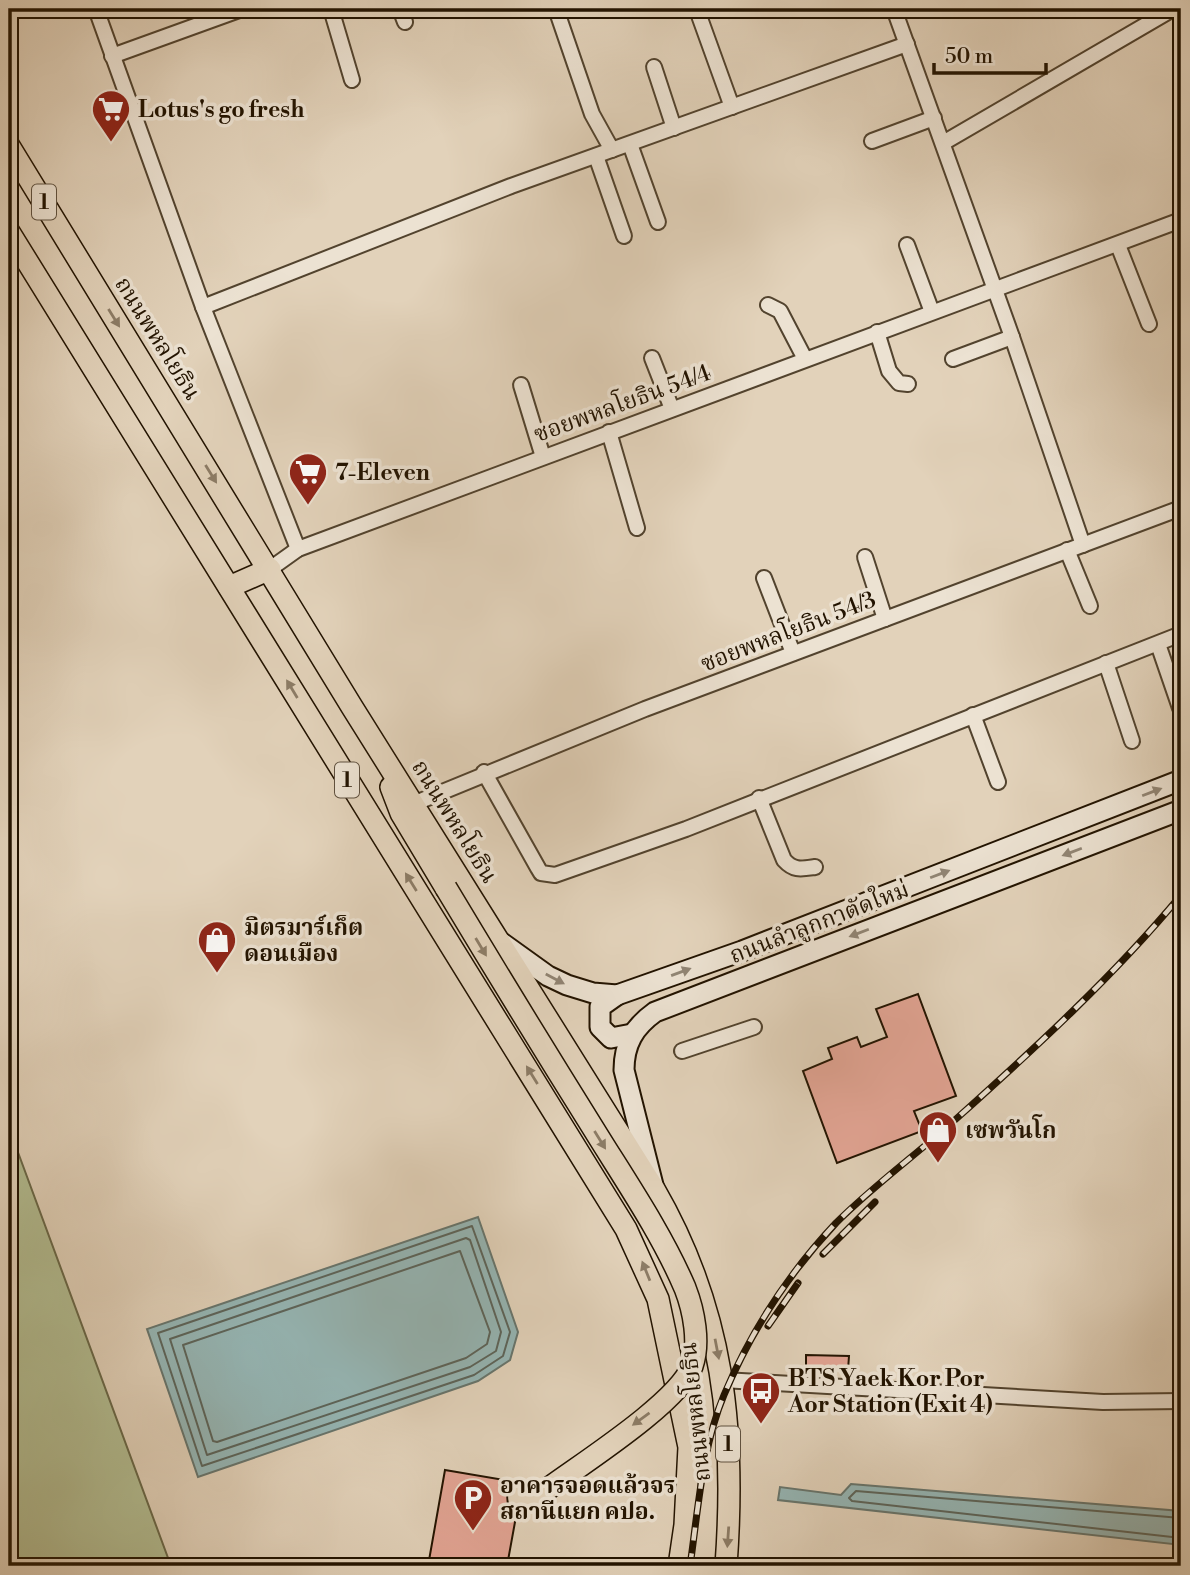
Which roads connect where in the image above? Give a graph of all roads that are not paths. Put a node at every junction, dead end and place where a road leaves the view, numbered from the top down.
1 (96, 9) edge
2 (242, 9) edge
3 (331, 9) edge
4 (556, 9) edge
5 (894, 9) edge
6 (1173, 9) edge
7 (697, 10) edge
8 (907, 44) junction
9 (112, 56) junction
10 (654, 67) dead end
11 (352, 80) dead end
12 (732, 107) junction
13 (934, 118) junction
14 (674, 128) junction
15 (872, 141) dead end
16 (943, 143) junction
17 (630, 144) junction
18 (9, 146) edge
19 (612, 150) junction
20 (596, 156) junction
21 (1181, 220) edge
22 (658, 222) dead end
23 (9, 232) edge
24 (624, 236) dead end
25 (907, 245) dead end
26 (1118, 245) junction
27 (994, 289) junction
28 (768, 305) dead end
29 (203, 307) junction
30 (932, 312) junction
31 (1149, 324) dead end
32 (877, 332) junction
33 (1012, 337) junction
34 (652, 358) dead end
35 (805, 359) junction
36 (953, 359) dead end
37 (908, 384) dead end
38 (521, 385) dead end
39 (672, 409) junction
40 (609, 432) junction
41 (543, 457) junction
42 (1181, 508) edge
43 (638, 528) dead end
44 (1083, 545) junction
45 (298, 549) junction
46 (1067, 550) junction
47 (865, 557) dead end
48 (270, 569) junction
49 (765, 578) dead end
50 (229, 587) junction
51 (1090, 606) dead end
52 (885, 619) junction
53 (1181, 634) edge
54 (1158, 644) junction
55 (793, 653) junction
56 (1106, 663) junction
57 (1180, 708) edge
58 (973, 715) junction
59 (1132, 741) dead end
60 (375, 742) junction
61 (484, 772) junction
62 (1181, 780) edge
63 (998, 782) dead end
64 (759, 798) junction
65 (413, 804) junction
66 (1181, 810) edge
67 (815, 867) dead end
68 (502, 943) junction
69 (617, 995) junction
70 (754, 1027) dead end
71 (632, 1034) junction
72 (682, 1051) dead end
73 (654, 1189) junction
74 (723, 1380) junction
75 (1181, 1401) edge
76 (519, 1498) dead end
77 (679, 1566) edge
78 (726, 1566) edge

1 - 9 street
2 - 9 street
3 - 11 street
4 - 19 street
5 - 8 street
6 - 16 street
7 - 12 street
8 - 12 street
8 - 13 street
9 - 29 street
10 - 14 street
12 - 14 street
13 - 15 street
13 - 16 street
14 - 17 street
16 - 27 street
17 - 19 street
17 - 22 street
18 -> 48 main road, ถนนพหลโยธิน / 1
19 - 20 street
20 - 24 street
20 - 29 street
21 - 26 street, ซอยพหลโยธิน 54/4
23 - 50 main road, ถนนพหลโยธิน / 1
25 - 30 street
26 - 27 street, ซอยพหลโยธิน 54/4
26 - 31 street
27 - 30 street, ซอยพหลโยธิน 54/4
27 - 33 street
28 - 35 street
29 - 45 street
30 - 32 street, ซอยพหลโยธิน 54/4
32 - 35 street, ซอยพหลโยธิน 54/4
32 - 37 street
33 - 36 street
33 - 44 street
34 - 39 street
35 - 39 street, ซอยพหลโยธิน 54/4
38 - 41 street
39 - 40 street, ซอยพหลโยธิน 54/4
40 - 41 street, ซอยพหลโยธิน 54/4
40 - 43 street
41 - 45 street, ซอยพหลโยธิน 54/4
42 - 44 street, ซอยพหลโยธิน 54/3
44 - 46 street, ซอยพหลโยธิน 54/3
45 - 48 street, ซอยพหลโยธิน 54/4
46 - 51 street
46 - 52 street, ซอยพหลโยธิน 54/3
47 - 52 street
48 - 50 main road
48 - 60 main road, ถนนพหลโยธิน / 1
49 - 55 street
77 -> 50 main road, ถนนพหลโยธิน / 1
52 - 55 street, ซอยพหลโยธิน 54/3
53 - 54 street
54 - 56 street
54 - 57 street
55 - 61 street, ซอยพหลโยธิน 54/3
56 - 58 street
56 - 59 street
58 - 63 street
58 - 64 street
60 - 65 main road, ถนนพหลโยธิน / 1
60 -> 76 main road, bridge
61 - 64 street
61 - 65 street, ซอยพหลโยธิน 54/3
69 -> 62 main road, ถนนลำลูกกาตัดใหม่
64 - 67 street
65 - 68 main road, ถนนพหลโยธิน / 1
66 -> 71 main road, ถนนลำลูกกาตัดใหม่
68 -> 69 main road, ถนนลำลูกกาตัดใหม่
68 - 73 main road, ถนนพหลโยธิน / 1
69 - 71 main road
70 - 72 street
71 - 73 main road
73 -> 74 main road, ถนนพหลโยธิน / 1
74 - 75 street
74 -> 78 main road, ถนนพหลโยธิน / 1

